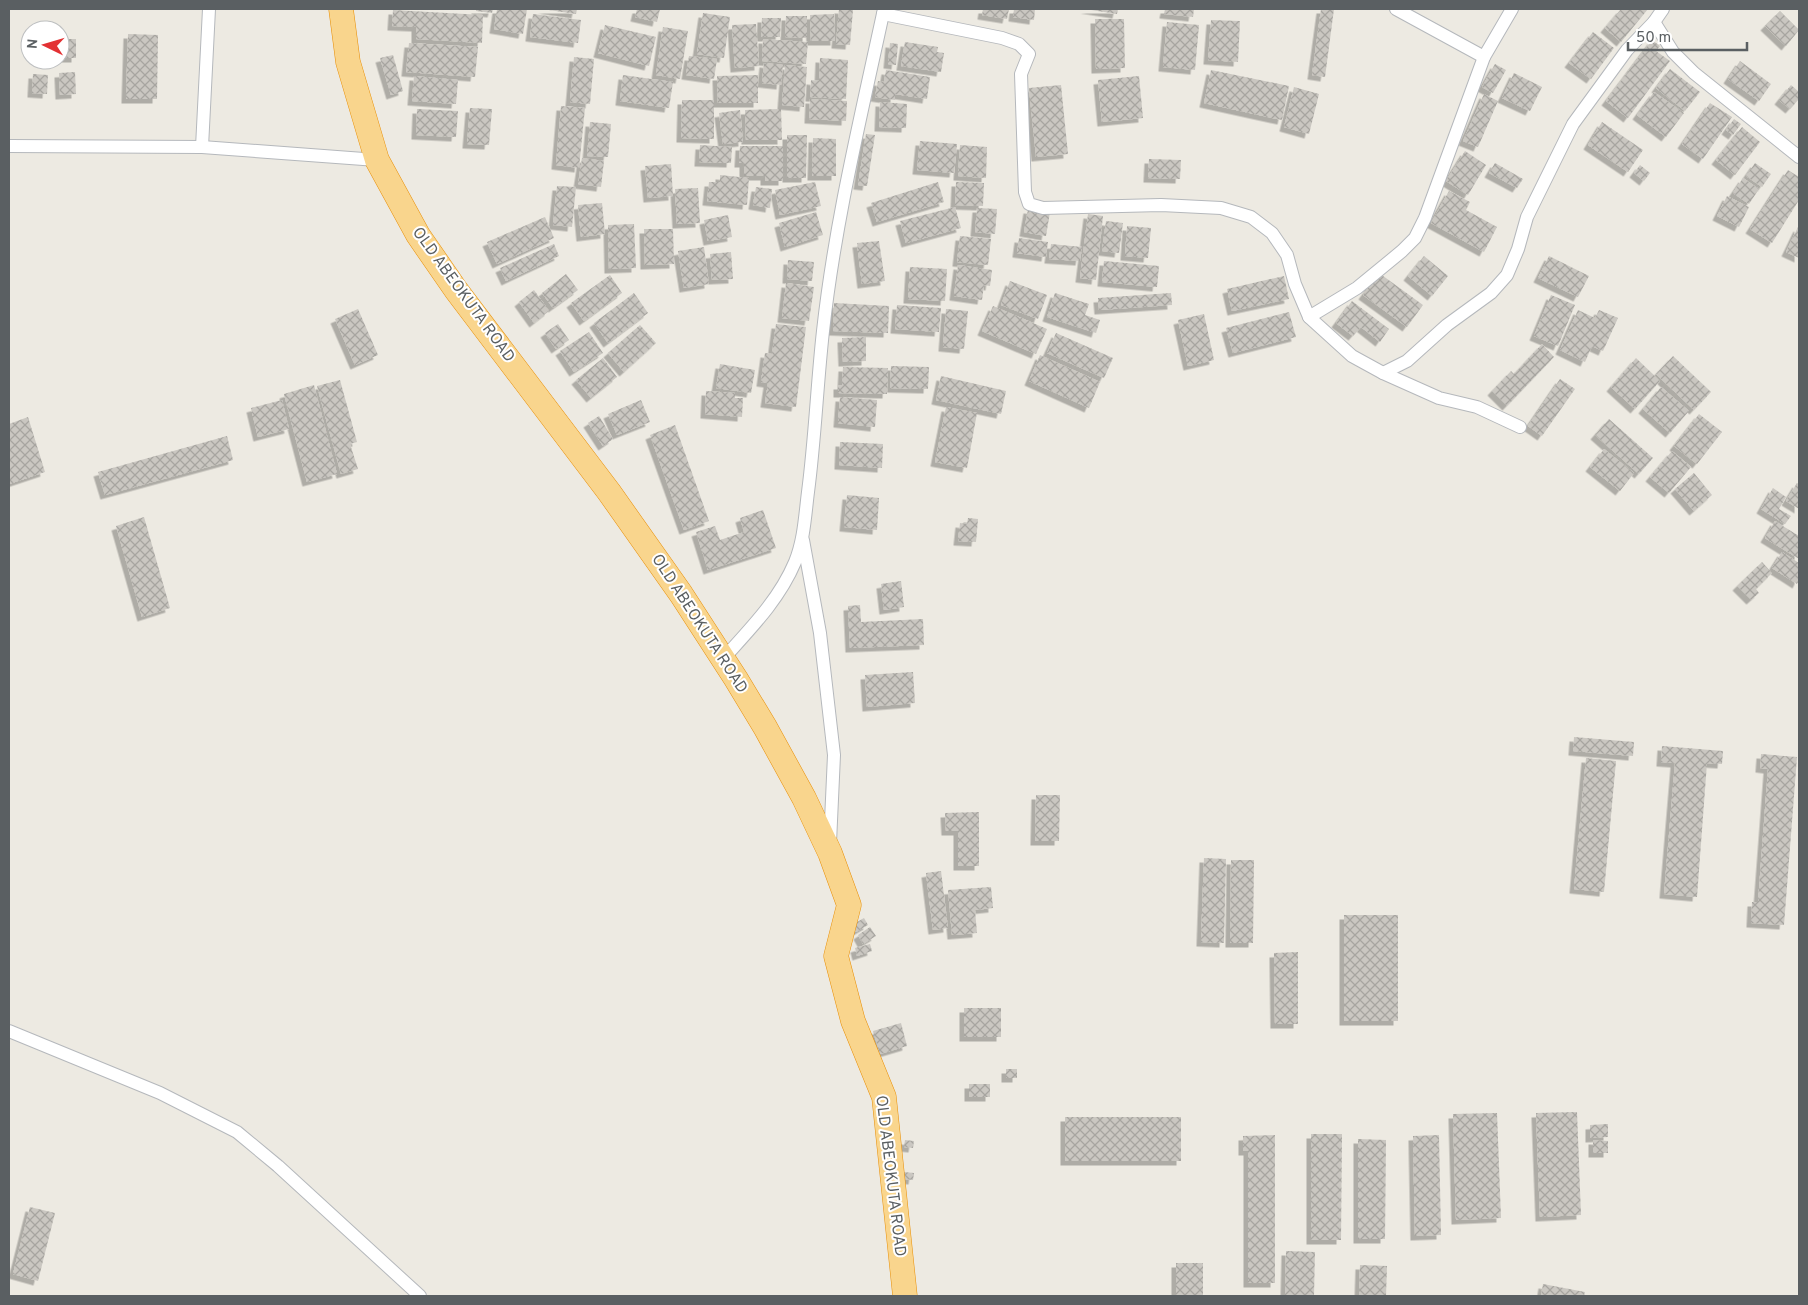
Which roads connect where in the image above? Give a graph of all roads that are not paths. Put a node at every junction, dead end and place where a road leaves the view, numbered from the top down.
1 (209, 9) edge
2 (341, 9) edge
3 (1396, 9) edge
4 (1512, 9) edge
5 (1663, 9) edge
6 (883, 11) edge
7 (1654, 22) junction
8 (1484, 56) junction
9 (9, 146) edge
10 (202, 147) junction
11 (1799, 156) edge
12 (377, 160) junction
13 (1309, 317) junction
14 (1383, 373) junction
15 (1520, 427) dead end
16 (803, 538) junction
17 (723, 659) junction
18 (830, 853) junction
19 (9, 1031) edge
20 (420, 1296) edge
21 (905, 1296) edge

1 - 10 street
2 - 12 highway, OLD ABEOKUTA ROAD
3 - 8 street
4 - 8 street
5 - 7 street
6 - 13 street
6 - 16 street
7 - 11 street
7 - 14 street
8 - 13 street
9 - 10 street
10 - 12 street
12 - 17 highway, OLD ABEOKUTA ROAD
13 - 14 street
14 - 15 street
16 - 17 street
16 - 18 street
17 - 18 highway, OLD ABEOKUTA ROAD
18 - 21 highway, OLD ABEOKUTA ROAD
19 - 20 street

